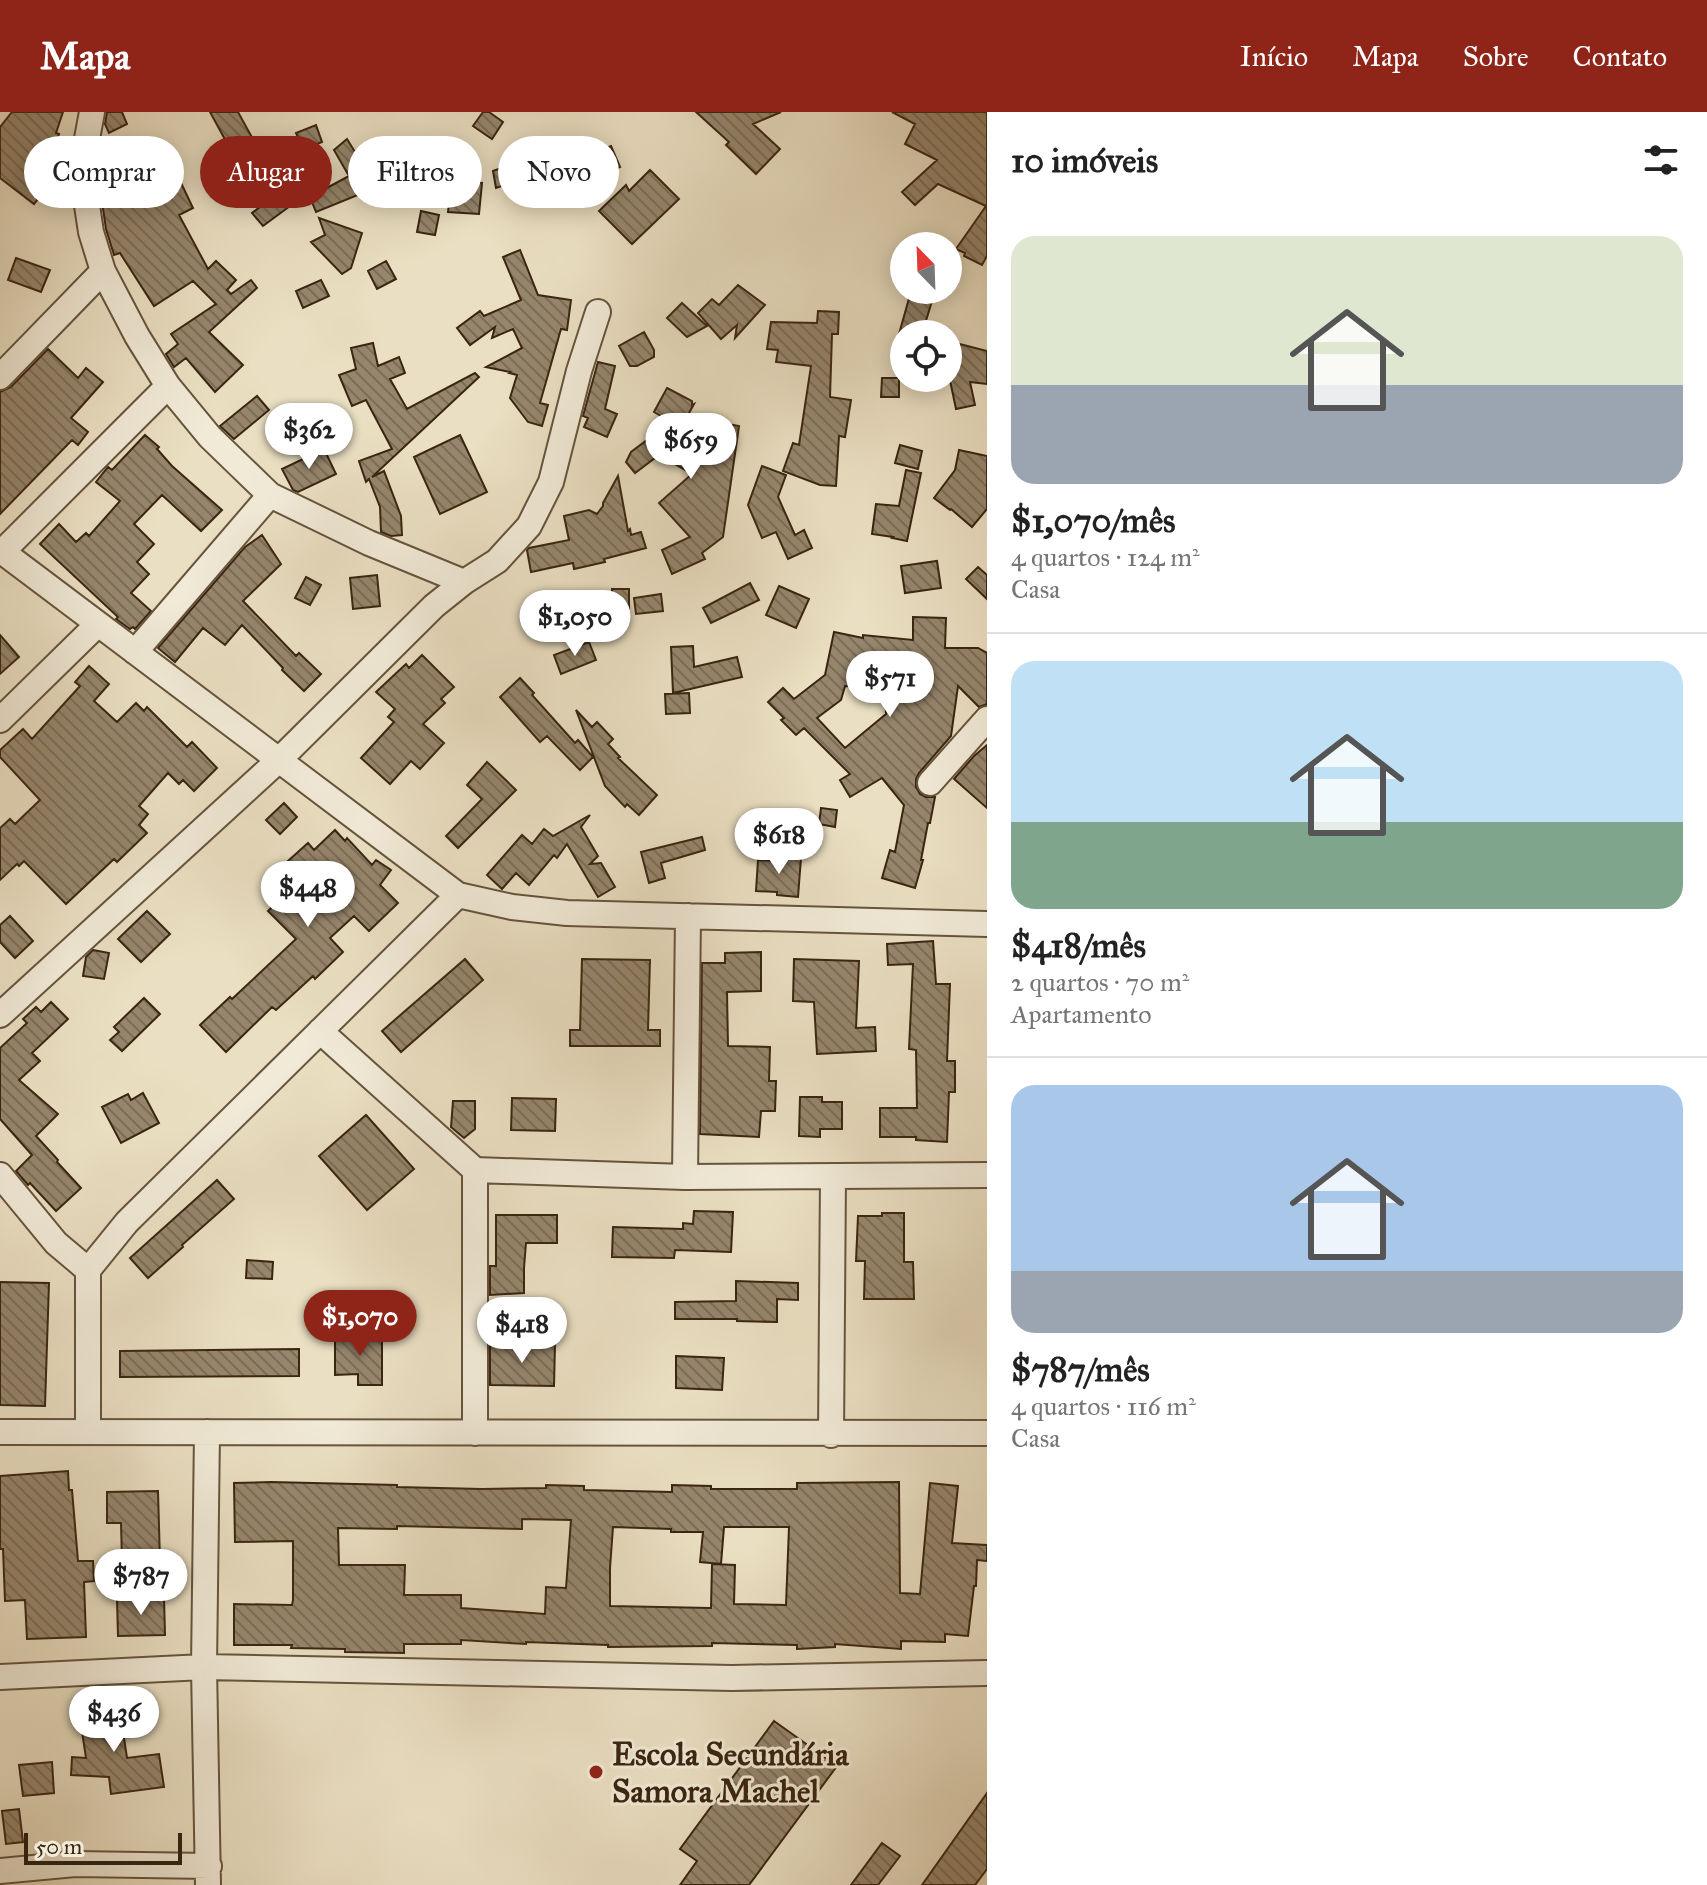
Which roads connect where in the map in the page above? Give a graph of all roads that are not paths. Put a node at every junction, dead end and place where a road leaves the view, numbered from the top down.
1 (92, 112) edge
2 (103, 271) junction
3 (598, 312) dead end
4 (0, 377) edge
5 (168, 386) junction
6 (270, 495) junction
7 (1, 551) edge
8 (464, 582) junction
9 (98, 624) junction
10 (135, 652) junction
11 (987, 719) edge
12 (0, 720) edge
13 (279, 760) junction
14 (930, 783) dead end
15 (458, 895) junction
16 (688, 916) junction
17 (983, 919) edge
18 (0, 1015) edge
19 (320, 1031) junction
20 (475, 1170) junction
21 (0, 1175) edge
22 (987, 1175) edge
23 (833, 1176) junction
24 (685, 1177) junction
25 (88, 1270) junction
26 (0, 1432) edge
27 (88, 1432) junction
28 (207, 1432) junction
29 (475, 1433) junction
30 (987, 1433) edge
31 (831, 1435) junction
32 (204, 1667) junction
33 (987, 1673) edge
34 (0, 1677) edge
35 (0, 1871) edge
36 (209, 1875) edge

1 - 2 street
2 - 4 street
2 - 5 street
3 - 8 street
5 - 6 street
5 - 7 street
6 - 8 street
6 - 10 street
7 - 9 street
8 - 13 street
9 - 10 street
9 - 12 street
10 - 13 street
11 - 14 street
13 - 15 street
13 - 18 street
15 - 16 street
15 - 19 street
16 - 17 street
16 - 24 street
19 - 20 street
19 - 25 street
20 - 24 street
20 - 29 street
21 - 25 street
22 - 23 street
23 - 24 street
23 - 31 street
25 - 27 street
26 - 27 street
27 - 28 street
28 - 29 street
28 - 32 street
29 - 31 street
30 - 31 street
32 - 33 street
32 - 34 street
32 - 36 street
35 - 36 street

